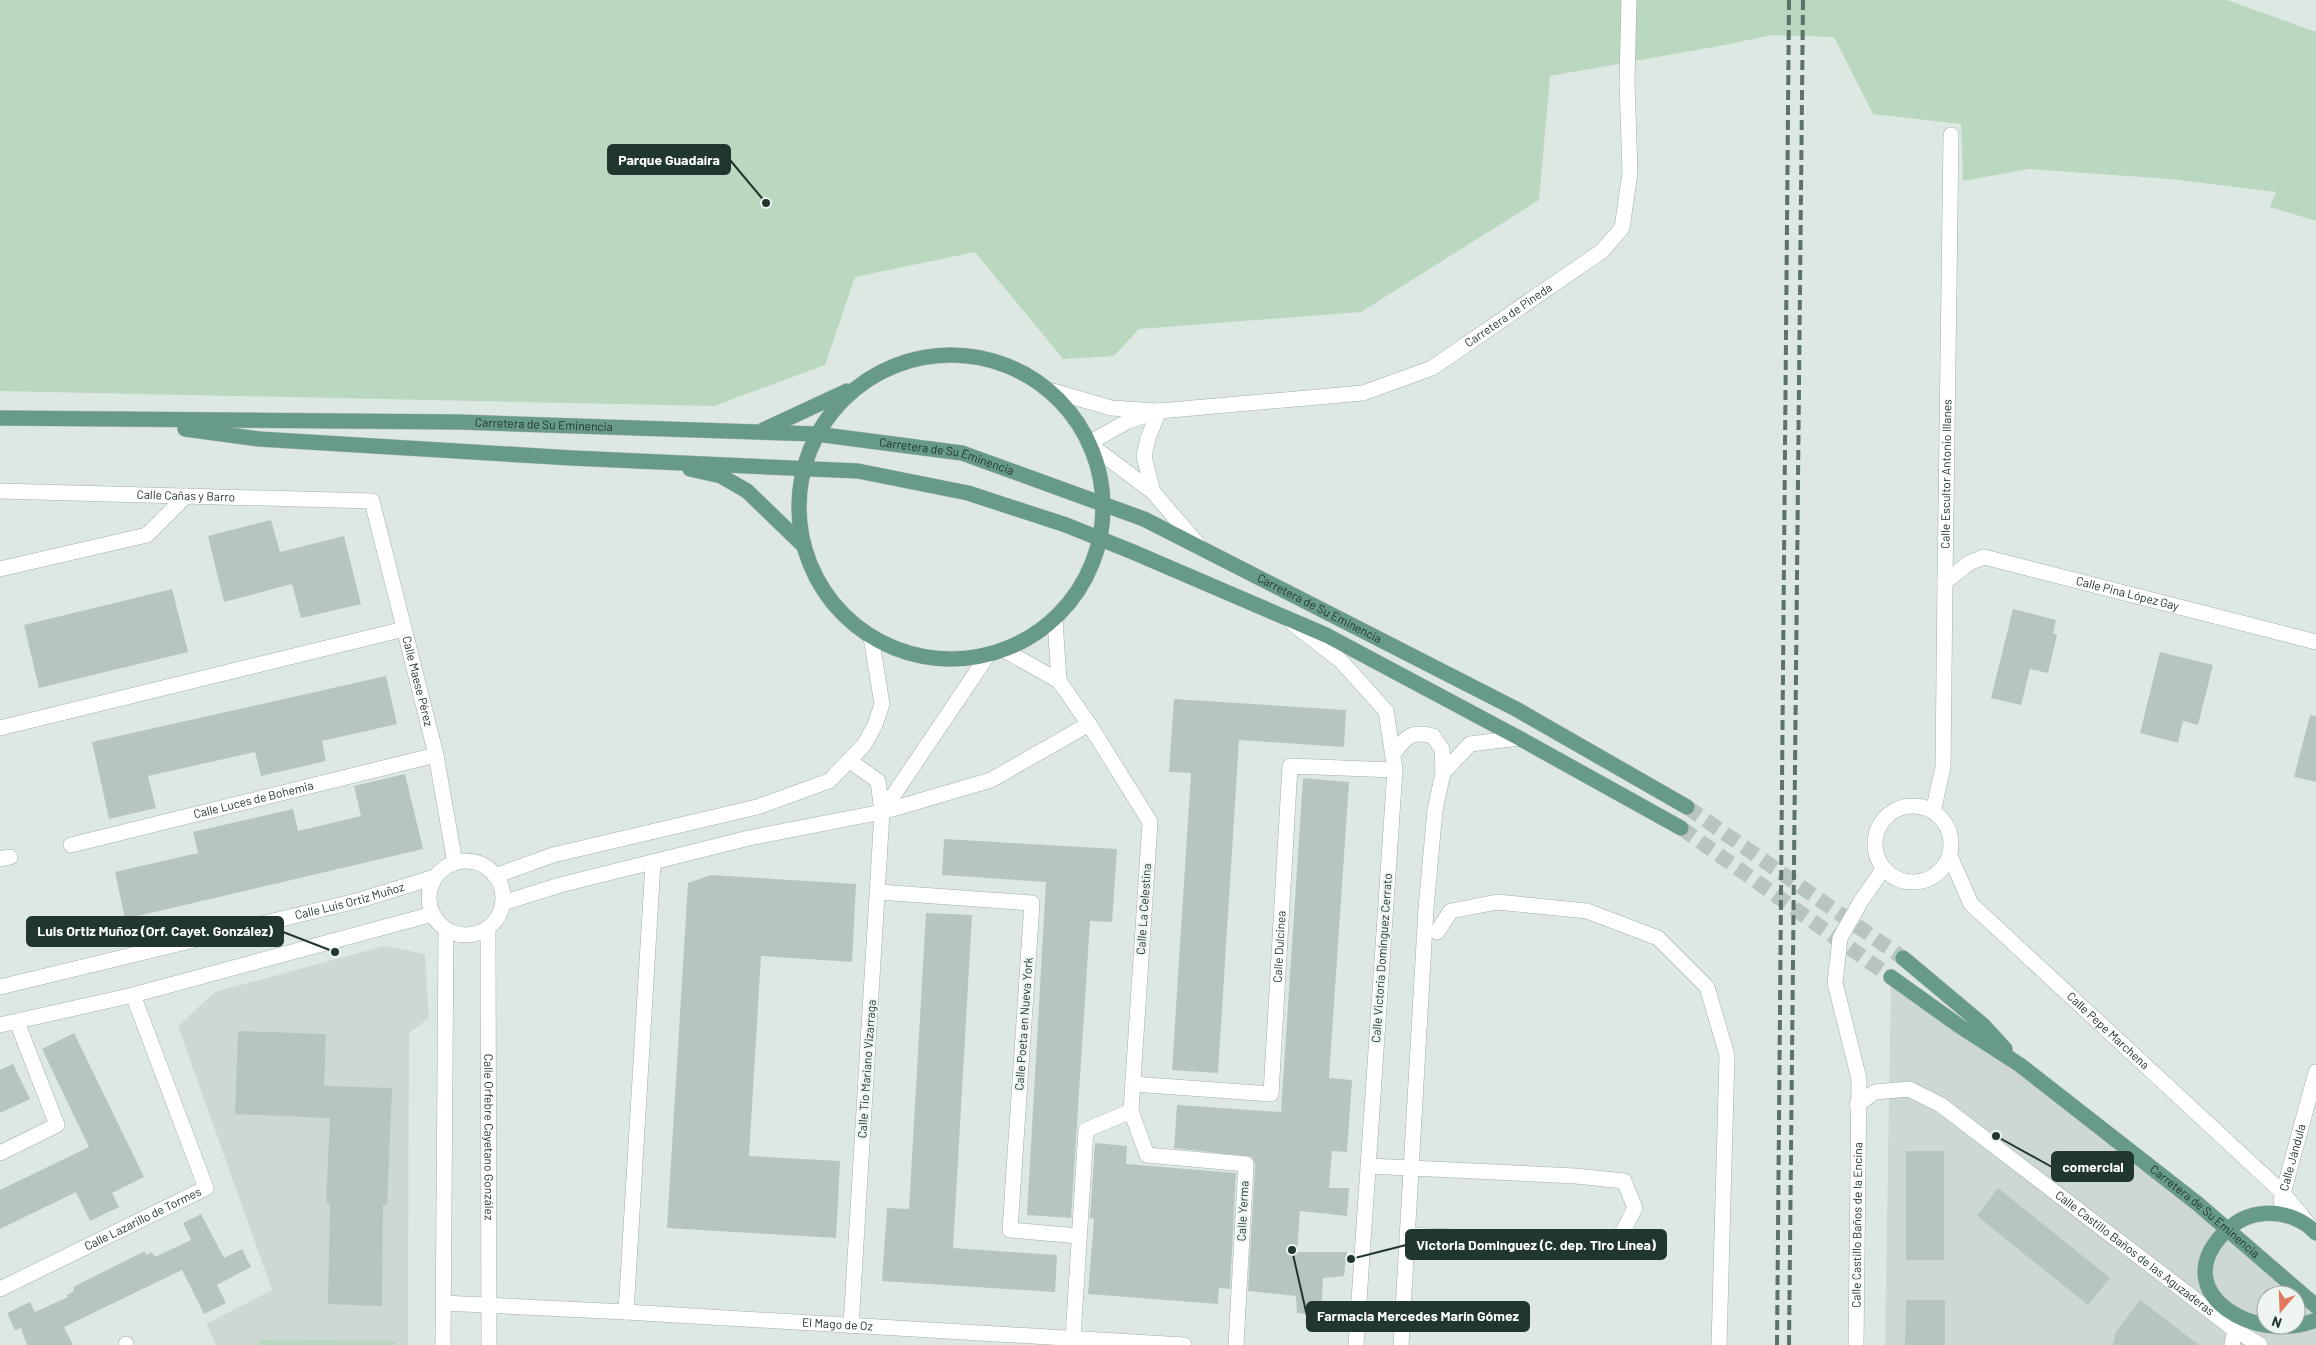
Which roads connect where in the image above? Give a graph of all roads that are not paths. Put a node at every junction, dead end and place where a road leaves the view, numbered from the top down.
1 (1629, 0) edge
2 (1950, 135) dead end
3 (855, 387) junction
4 (1053, 391) junction
5 (1159, 411) junction
6 (0, 418) edge
7 (126, 420) junction
8 (758, 432) junction
9 (816, 434) junction
10 (1092, 445) junction
11 (662, 461) junction
12 (807, 468) junction
13 (0, 491) edge
14 (1153, 492) junction
15 (186, 496) junction
16 (372, 501) joint
17 (1100, 503) junction
18 (1097, 537) junction
19 (803, 545) junction
20 (1203, 550) junction
21 (0, 569) edge
22 (1945, 582) junction
23 (1284, 617) junction
24 (1055, 620) junction
25 (404, 629) junction
26 (872, 637) junction
27 (2316, 642) edge
28 (1004, 650) junction
29 (988, 656) junction
30 (1059, 680) junction
31 (1089, 724) junction
32 (0, 728) edge
33 (1519, 738) junction
34 (1393, 754) junction
35 (436, 755) junction
36 (850, 761) junction
37 (1395, 770) junction
38 (1443, 773) junction
39 (1687, 808) tunnel mouth
40 (882, 812) junction
41 (1933, 812) junction
42 (1681, 828) tunnel mouth
43 (71, 845) dead end
44 (1950, 856) junction
45 (455, 863) junction
46 (653, 863) junction
47 (1884, 868) junction
48 (496, 876) junction
49 (435, 877) junction
50 (878, 892) junction
51 (503, 904) junction
52 (433, 914) junction
53 (488, 928) junction
54 (446, 930) junction
55 (1437, 932) dead end
56 (1903, 958) tunnel mouth
57 (1891, 977) tunnel mouth
58 (0, 987) edge
59 (133, 995) junction
60 (17, 1022) junction
61 (0, 1025) edge
62 (2020, 1064) junction
63 (2316, 1072) edge
64 (1133, 1084) junction
65 (1857, 1105) junction
66 (1132, 1110) junction
67 (0, 1153) edge
68 (1368, 1166) junction
69 (1411, 1169) junction
70 (2283, 1194) junction
71 (2278, 1213) junction
72 (2227, 1229) junction
73 (2314, 1230) edge
74 (1407, 1235) junction
75 (1079, 1236) junction
76 (0, 1289) edge
77 (443, 1303) junction
78 (489, 1305) junction
79 (2316, 1306) edge
80 (626, 1312) junction
81 (2316, 1320) edge
82 (851, 1326) junction
83 (2235, 1330) junction
84 (1073, 1338) junction
85 (443, 1345) edge
86 (488, 1345) edge
87 (1184, 1345) edge
88 (1236, 1345) edge
89 (1356, 1345) edge
90 (1401, 1345) edge
91 (1719, 1345) edge
92 (1856, 1345) edge
93 (2232, 1345) edge
94 (2260, 1345) edge

1 - 5 street, Carretera de Pineda
2 - 22 street, Calle Escultor Antonio Illanes
3 - 4 main road
3 - 8 main road
3 - 9 main road
4 - 5 street
4 - 10 main road
5 - 10 street
5 - 14 street
6 - 7 main road, Carretera de Su Eminencia
7 - 8 main road, Carretera de Su Eminencia
7 - 11 main road, Carretera de Su Eminencia
8 - 9 main road, Carretera de Su Eminencia
9 - 12 main road
9 - 17 main road, Carretera de Su Eminencia
10 - 14 street
10 - 17 main road
11 - 12 main road, Carretera de Su Eminencia
11 - 19 main road
12 - 18 main road, Carretera de Su Eminencia
12 - 19 main road
13 - 15 street, Calle Cañas y Barro
14 - 20 street
15 - 16 street, Calle Cañas y Barro
15 - 21 street
16 - 25 street, Calle Maese Pérez
17 - 18 main road
17 - 20 main road, Carretera de Su Eminencia
18 - 23 main road, Carretera de Su Eminencia
18 - 24 main road
19 - 26 main road
20 - 39 main road, Carretera de Su Eminencia
22 - 27 street, Calle Pina López Gay
22 - 41 street, Calle Escultor Antonio Illanes
23 - 33 main road, Carretera de Su Eminencia
23 - 34 street, Calle Victoria Domínguez Cerrato
24 - 28 main road
24 - 30 street
25 - 32 street
25 - 35 street, Calle Maese Pérez
26 - 29 main road
26 - 36 street
28 - 29 main road
28 - 30 street
29 - 40 street
30 - 31 street, Calle La Celestina
31 - 40 street
31 - 64 street, Calle La Celestina
33 - 38 street
33 - 42 main road, Carretera de Su Eminencia
34 - 37 street, Calle Victoria Domínguez Cerrato
34 - 38 street
35 - 43 street, Calle Luces de Bohemia
35 - 45 street, Calle Maese Pérez
36 - 40 street, Calle Tio Mariano Vizarraga
36 - 48 street
37 - 64 street, Calle Dulcinea
37 - 68 street, Calle Victoria Domínguez Cerrato
38 - 69 street
40 - 46 street
40 - 50 street, Calle Tio Mariano Vizarraga
41 - 44 street
41 - 47 street
44 - 47 street
44 - 70 street, Calle Pepe Marchena
45 - 48 street
45 - 49 street
46 - 51 street
46 - 80 street
47 - 65 street, Calle Castillo Baños de la Encina
48 - 51 street
49 - 52 street
49 - 58 street, Calle Luis Ortiz Muñoz
50 - 75 street, Calle Poeta en Nueva York
50 - 82 street, Calle Tio Mariano Vizarraga
51 - 53 street
52 - 54 street
52 - 59 street
53 - 54 street
53 - 78 street, Calle Orfebre Cayetano González
54 - 77 street
55 - 91 street
56 - 62 main road, Carretera de Su Eminencia
57 - 62 main road, Carretera de Su Eminencia
59 - 60 street
59 - 76 street, Calle Lazarillo de Tormes
60 - 61 street
60 - 67 street
62 - 72 main road, Carretera de Su Eminencia
63 - 70 street, Calle Jándula
64 - 66 street, Calle La Celestina
65 - 83 street, Calle Castillo Baños de las Aguzaderas
65 - 92 street, Calle Castillo Baños de la Encina
66 - 75 street
66 - 88 street, Calle Yerma
68 - 69 street
68 - 89 street, Calle Victoria Domínguez Cerrato
69 - 74 street
69 - 74 street
70 - 71 street, Calle Jándula
70 - 73 street, Calle Pepe Marchena
71 - 72 main road
71 - 73 main road
72 - 79 main road, Carretera de Su Eminencia
72 - 83 main road
74 - 90 street
75 - 84 street
77 - 78 street, El Mago de Oz
77 - 85 street
78 - 80 street, El Mago de Oz
78 - 86 street, Calle Orfebre Cayetano González
80 - 82 street, El Mago de Oz
81 - 83 main road
82 - 84 street, El Mago de Oz
83 - 93 street
83 - 94 street, Calle Castillo Baños de las Aguzaderas
84 - 87 street, El Mago de Oz

